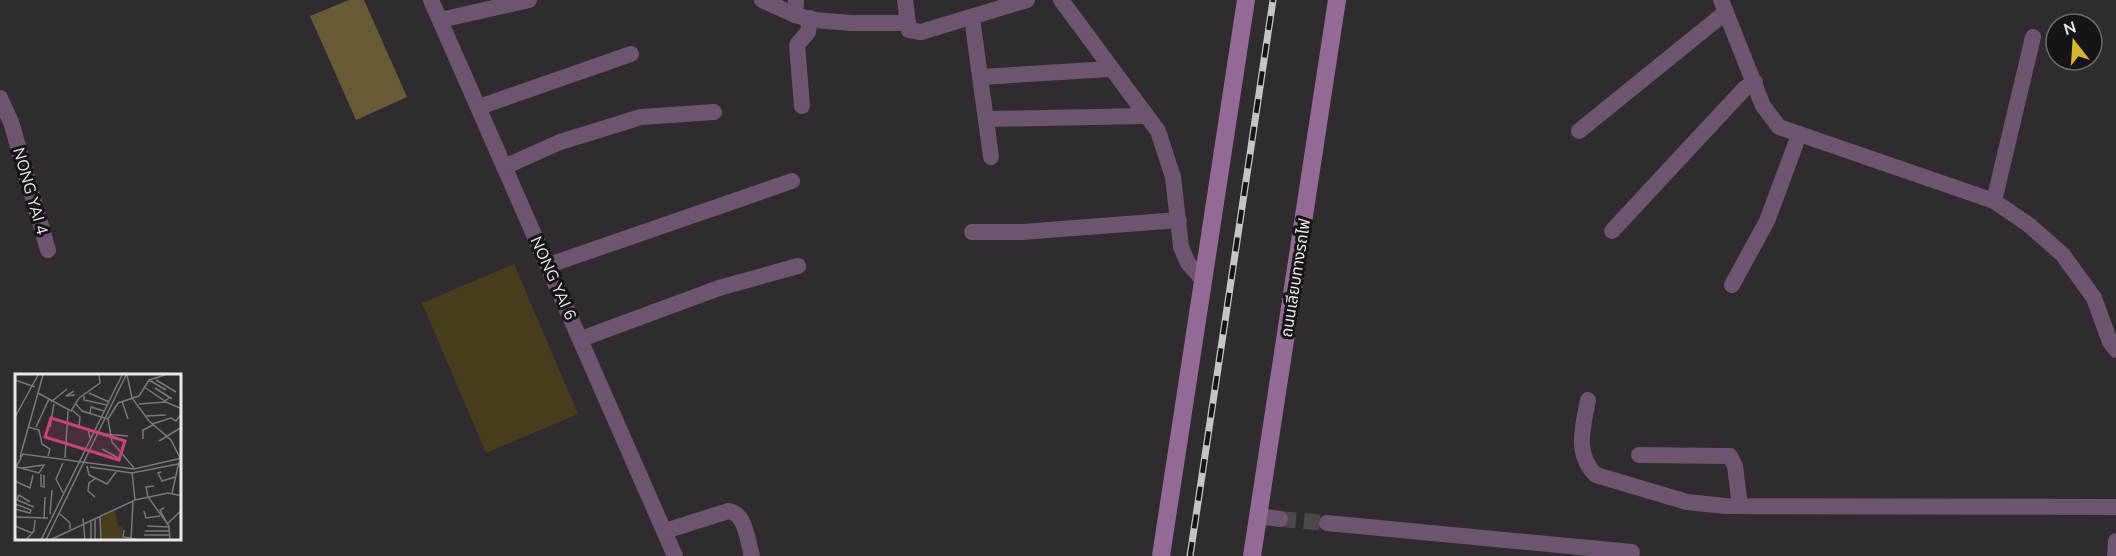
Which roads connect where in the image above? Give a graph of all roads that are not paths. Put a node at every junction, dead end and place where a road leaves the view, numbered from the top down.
1 (431, 0) edge
2 (529, 0) edge
3 (762, 0) edge
4 (905, 0) edge
5 (1027, 0) edge
6 (1061, 0) edge
7 (1246, 0) edge
8 (1337, 0) edge
9 (1724, 6) edge
10 (800, 11) edge
11 (972, 18) junction
12 (440, 20) junction
13 (906, 23) junction
14 (2033, 38) dead end
15 (631, 54) dead end
16 (1110, 69) junction
17 (981, 77) junction
18 (1755, 82) junction
19 (0, 98) edge
20 (802, 106) dead end
21 (479, 107) junction
22 (714, 112) dead end
23 (1145, 116) junction
24 (986, 119) junction
25 (1579, 131) dead end
26 (1799, 135) junction
27 (991, 157) dead end
28 (504, 167) junction
29 (792, 181) dead end
30 (1994, 201) junction
31 (1179, 220) junction
32 (1612, 231) dead end
33 (972, 232) dead end
34 (48, 250) dead end
35 (549, 265) junction
36 (798, 266) dead end
37 (1203, 280) junction
38 (1732, 285) dead end
39 (581, 339) junction
40 (2116, 350) edge
41 (1588, 400) dead end
42 (1639, 454) dead end
43 (1740, 506) junction
44 (2116, 507) edge
45 (1258, 516) junction
46 (1280, 519) tunnel mouth
47 (1327, 523) tunnel mouth
48 (665, 531) junction
49 (2116, 541) edge
50 (1632, 552) dead end
51 (675, 556) edge
52 (752, 556) edge
53 (1161, 556) edge
54 (1252, 556) edge
55 (2115, 556) edge

1 - 12 street, NONG YAI 6
2 - 12 street
3 - 10 street
4 - 13 street
5 - 11 street
6 - 16 street
7 - 37 street
8 - 45 street, ถนนเลียบทางรถไฟ
9 - 18 street
9 - 25 street
10 - 13 street
10 - 20 street
11 - 13 street
11 - 17 street
12 - 21 street, NONG YAI 6
14 - 30 street
15 - 21 street
16 - 17 street
16 - 23 street
17 - 24 street
18 - 26 street
18 - 32 street
19 - 34 street, NONG YAI 4
21 - 28 street, NONG YAI 6
22 - 28 street
23 - 24 street
23 - 31 street
24 - 27 street
26 - 30 street
26 - 38 street
28 - 35 street, NONG YAI 6
29 - 35 street
30 - 40 street
31 - 33 street
31 - 37 street
35 - 39 street, NONG YAI 6
36 - 39 street
37 - 53 street
39 - 48 street, NONG YAI 6
41 - 43 street
42 - 43 street
43 - 44 street
45 - 46 street
45 - 54 street, ถนนเลียบทางรถไฟ
47 - 50 street
48 - 51 street, NONG YAI 6
48 - 52 street
49 - 55 street

